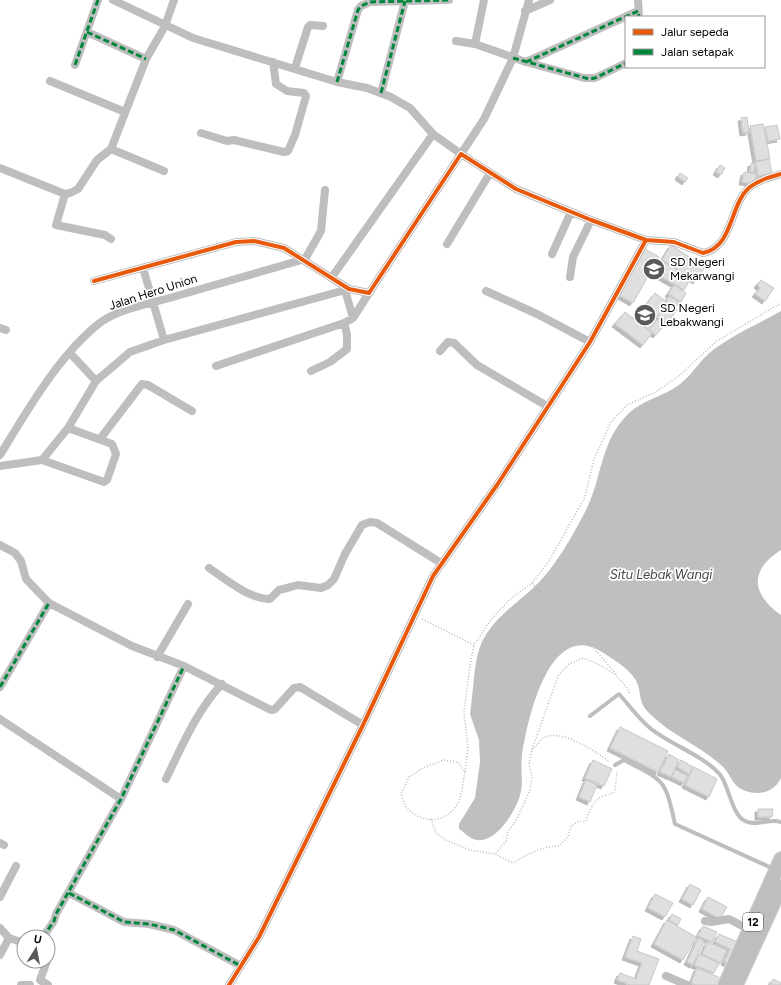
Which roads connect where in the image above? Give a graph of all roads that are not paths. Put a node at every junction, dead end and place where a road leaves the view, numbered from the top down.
1 (98, 0) edge
2 (114, 0) edge
3 (174, 0) edge
4 (449, 0) edge
5 (484, 0) edge
6 (529, 0) edge
7 (550, 0) edge
8 (638, 0) edge
9 (405, 1) junction
10 (525, 11) junction
11 (638, 14) edge
12 (625, 20) edge
13 (165, 26) junction
14 (322, 26) dead end
15 (87, 32) junction
16 (456, 41) dead end
17 (475, 44) junction
18 (513, 58) junction
19 (146, 59) junction
20 (273, 62) junction
21 (526, 62) junction
22 (625, 63) edge
23 (75, 65) dead end
24 (295, 68) junction
25 (50, 81) dead end
26 (337, 82) junction
27 (381, 93) junction
28 (125, 112) junction
29 (201, 133) dead end
30 (433, 134) junction
31 (111, 149) junction
32 (462, 154) junction
33 (0, 168) edge
34 (164, 170) dead end
35 (490, 173) junction
36 (781, 174) edge
37 (325, 190) dead end
38 (65, 194) junction
39 (572, 212) junction
40 (591, 220) junction
41 (111, 239) dead end
42 (646, 240) junction
43 (447, 244) dead end
44 (552, 254) dead end
45 (305, 259) junction
46 (144, 268) junction
47 (332, 277) junction
48 (570, 277) dead end
49 (94, 281) dead end
50 (347, 289) junction
51 (486, 291) dead end
52 (369, 293) junction
53 (153, 302) junction
54 (353, 318) junction
55 (344, 323) junction
56 (164, 340) junction
57 (590, 342) junction
58 (440, 351) dead end
59 (70, 352) junction
60 (216, 366) dead end
61 (311, 371) dead end
62 (96, 381) junction
63 (547, 406) junction
64 (192, 411) dead end
65 (68, 428) junction
66 (100, 440) junction
67 (0, 454) edge
68 (42, 460) junction
69 (0, 466) edge
70 (0, 545) edge
71 (441, 563) junction
72 (209, 568) dead end
73 (49, 603) junction
74 (188, 604) dead end
75 (157, 657) junction
76 (184, 666) junction
77 (222, 684) junction
78 (0, 687) edge
79 (590, 716) dead end
80 (0, 719) edge
81 (363, 725) junction
82 (615, 765) road end
83 (166, 779) dead end
84 (121, 799) junction
85 (781, 822) edge
86 (778, 864) edge
87 (16, 866) dead end
88 (781, 887) edge
89 (69, 893) junction
90 (0, 897) edge
91 (768, 902) junction
92 (705, 921) dead end
93 (0, 928) edge
94 (48, 929) edge
95 (750, 930) junction
96 (9, 938) junction
97 (16, 940) edge
98 (0, 955) edge
99 (241, 966) junction
100 (44, 969) edge
101 (666, 976) dead end
102 (21, 985) edge
103 (30, 985) edge
104 (48, 985) edge
105 (230, 985) edge
106 (687, 985) edge
107 (725, 985) edge
108 (736, 985) edge

1 - 15 street
2 - 13 street
3 - 13 street
4 - 9 street
5 - 17 street
6 - 10 street
7 - 10 street
8 - 11 street
9 - 26 street
9 - 27 street
10 - 18 street
12 - 21 street
13 - 19 street
13 - 20 street
14 - 24 street
15 - 19 street
15 - 23 street
16 - 17 street
17 - 18 street
18 - 21 street
18 - 32 street
19 - 28 street
20 - 24 street
20 - 29 street
21 - 22 street
24 - 26 street
25 - 28 street
26 - 27 street
27 - 30 street
28 - 31 street
30 - 32 street
30 - 47 street
31 - 34 street
31 - 38 street
32 - 35 street
32 - 52 street
33 - 38 street
35 - 39 street
35 - 43 street
36 - 42 street
37 - 45 street
38 - 41 street
39 - 40 street
39 - 44 street
40 - 42 street
40 - 48 street
42 - 57 street
45 - 46 street
45 - 47 street
45 - 53 street, Jalan Hero Union
46 - 49 street
46 - 53 street
47 - 50 street
50 - 52 street
50 - 54 street
50 - 56 street
51 - 57 street
52 - 54 street
53 - 56 street
53 - 59 street, Jalan Hero Union
54 - 55 street
55 - 60 street
55 - 61 street
56 - 62 street
57 - 63 street
58 - 63 street
59 - 62 street
59 - 67 street, Jalan Hero Union
62 - 65 street
63 - 71 street
64 - 66 street
65 - 66 street
65 - 68 street
66 - 68 street
68 - 69 street
70 - 73 street
71 - 72 street
71 - 81 street
73 - 75 street
73 - 78 street
74 - 75 street
75 - 76 street
76 - 77 street
76 - 84 street
77 - 81 street
77 - 83 street
79 - 85 lane
80 - 84 street
81 - 99 street
82 - 86 lane
84 - 89 street
86 - 91 highway, 12
87 - 90 street
88 - 91 highway, 12
89 - 94 street
89 - 99 street
91 - 95 highway, 12
91 - 108 highway, 12
92 - 95 street
93 - 96 street
95 - 107 highway, 12
96 - 97 street
96 - 98 street
99 - 105 street
100 - 104 street
101 - 106 street
102 - 103 street

